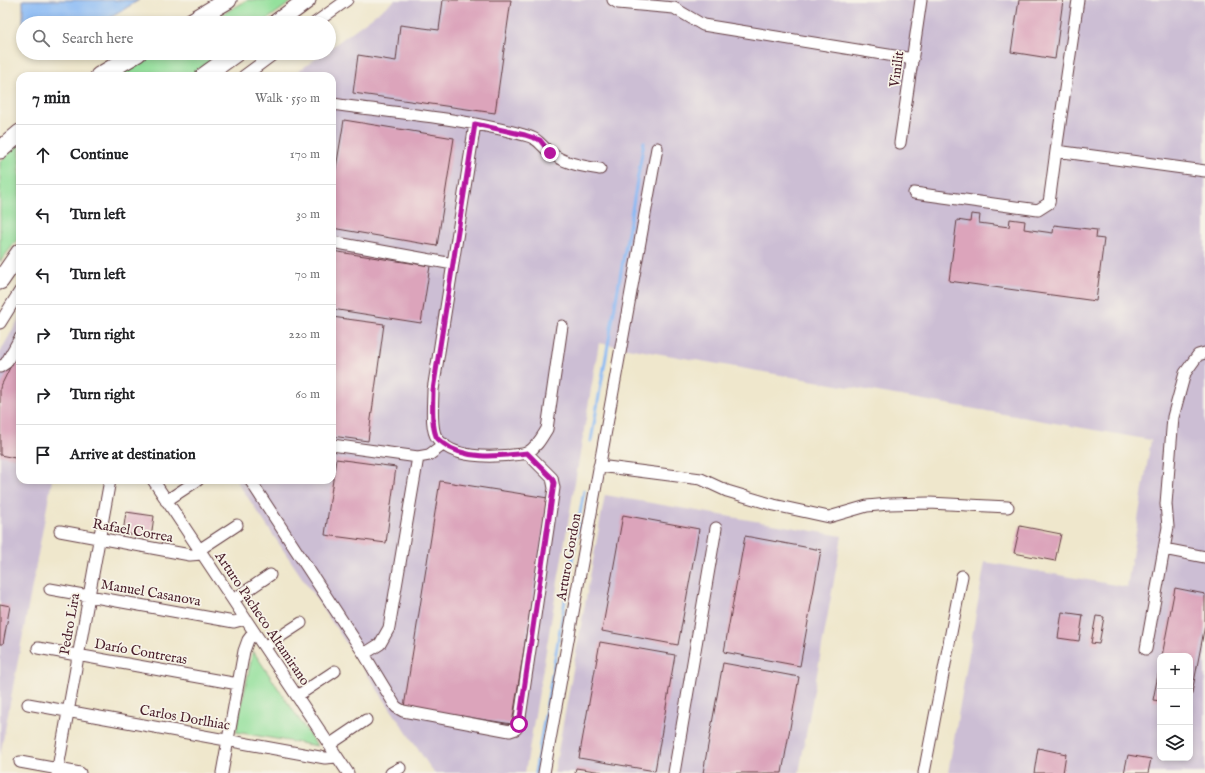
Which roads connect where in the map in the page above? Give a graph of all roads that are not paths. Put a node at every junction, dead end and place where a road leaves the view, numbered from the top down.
1 (228, 0) edge
2 (307, 0) edge
3 (347, 0) edge
4 (613, 0) edge
5 (921, 0) edge
6 (1078, 0) edge
7 (201, 16) edge
8 (285, 16) edge
9 (325, 16) edge
10 (913, 59) junction
11 (126, 60) edge
12 (226, 60) edge
13 (229, 60) edge
14 (266, 60) edge
15 (106, 72) edge
16 (210, 72) edge
17 (219, 72) edge
18 (249, 72) edge
19 (336, 105) edge
20 (475, 124) junction
21 (16, 136) edge
22 (900, 143) dead end
23 (657, 148) dead end
24 (0, 150) edge
25 (1056, 151) junction
26 (600, 169) dead end
27 (1205, 171) edge
28 (914, 193) dead end
29 (336, 243) edge
30 (16, 258) edge
31 (453, 264) junction
32 (0, 281) edge
33 (16, 297) edge
34 (0, 323) edge
35 (562, 326) dead end
36 (16, 345) edge
37 (1205, 353) edge
38 (0, 367) edge
39 (444, 444) junction
40 (336, 446) edge
41 (527, 453) junction
42 (418, 457) junction
43 (599, 466) junction
44 (108, 484) edge
45 (155, 484) edge
46 (192, 484) edge
47 (253, 484) edge
48 (166, 501) junction
49 (1008, 507) dead end
50 (237, 525) dead end
51 (716, 528) dead end
52 (60, 531) dead end
53 (100, 539) junction
54 (1164, 549) junction
55 (200, 552) junction
56 (1205, 557) edge
57 (270, 575) dead end
58 (962, 576) dead end
59 (50, 589) dead end
60 (90, 596) junction
61 (233, 600) junction
62 (245, 619) junction
63 (301, 623) dead end
64 (254, 632) junction
65 (264, 647) junction
66 (38, 648) dead end
67 (1146, 650) dead end
68 (364, 654) junction
69 (79, 655) junction
70 (335, 671) dead end
71 (238, 684) junction
72 (297, 696) junction
73 (28, 704) dead end
74 (68, 711) junction
75 (366, 720) dead end
76 (228, 740) junction
77 (329, 745) junction
78 (337, 757) junction
79 (20, 762) dead end
80 (57, 771) edge
81 (80, 773) edge
82 (222, 773) edge
83 (348, 773) edge
84 (544, 773) edge
85 (674, 773) edge
86 (924, 773) edge

1 - 7 highway
2 - 8 highway
3 - 9 street
4 - 10 street
5 - 10 street, Vinilit
6 - 25 street
10 - 22 street, Vinilit
11 - 15 highway
12 - 16 highway
13 - 17 highway
14 - 18 street
19 - 20 street
20 - 26 street
20 - 31 street
21 - 24 highway
23 - 43 street, Arturo Gordon
25 - 27 street
25 - 28 street
29 - 31 street
30 - 32 highway
31 - 39 street
33 - 34 street
35 - 41 street
36 - 38 street
37 - 54 street
39 - 41 street
39 - 42 street
40 - 42 street
41 - 68 street
42 - 68 street
43 - 49 street
43 - 84 street, Arturo Gordon
44 - 53 street, Pedro Lira
45 - 48 street, Arturo Pacheco Altamirano
46 - 48 street
47 - 68 street
48 - 55 street, Arturo Pacheco Altamirano
50 - 55 street
51 - 85 street
52 - 53 street, Rafael Correa
53 - 55 street, Rafael Correa
53 - 60 street, Pedro Lira
54 - 56 street
54 - 67 street
55 - 61 street, Arturo Pacheco Altamirano
57 - 61 street
58 - 86 street
59 - 60 street, Manuel Casanova
60 - 62 street, Manuel Casanova
60 - 69 street, Pedro Lira
61 - 62 street, Arturo Pacheco Altamirano
62 - 64 street, Arturo Pacheco Altamirano
63 - 65 street
64 - 65 street, Arturo Pacheco Altamirano
64 - 71 street
65 - 72 street, Arturo Pacheco Altamirano
66 - 69 street, Darío Contreras
69 - 71 street, Darío Contreras
69 - 74 street, Pedro Lira
70 - 72 street
71 - 76 street
72 - 77 street, Arturo Pacheco Altamirano
73 - 74 street, Carlos Dorlhiac
74 - 76 street, Carlos Dorlhiac
74 - 80 street, Pedro Lira
75 - 77 street
76 - 78 street, Carlos Dorlhiac
76 - 82 street
77 - 78 street, Arturo Pacheco Altamirano
78 - 83 street, Arturo Pacheco Altamirano
79 - 80 street
80 - 81 street

